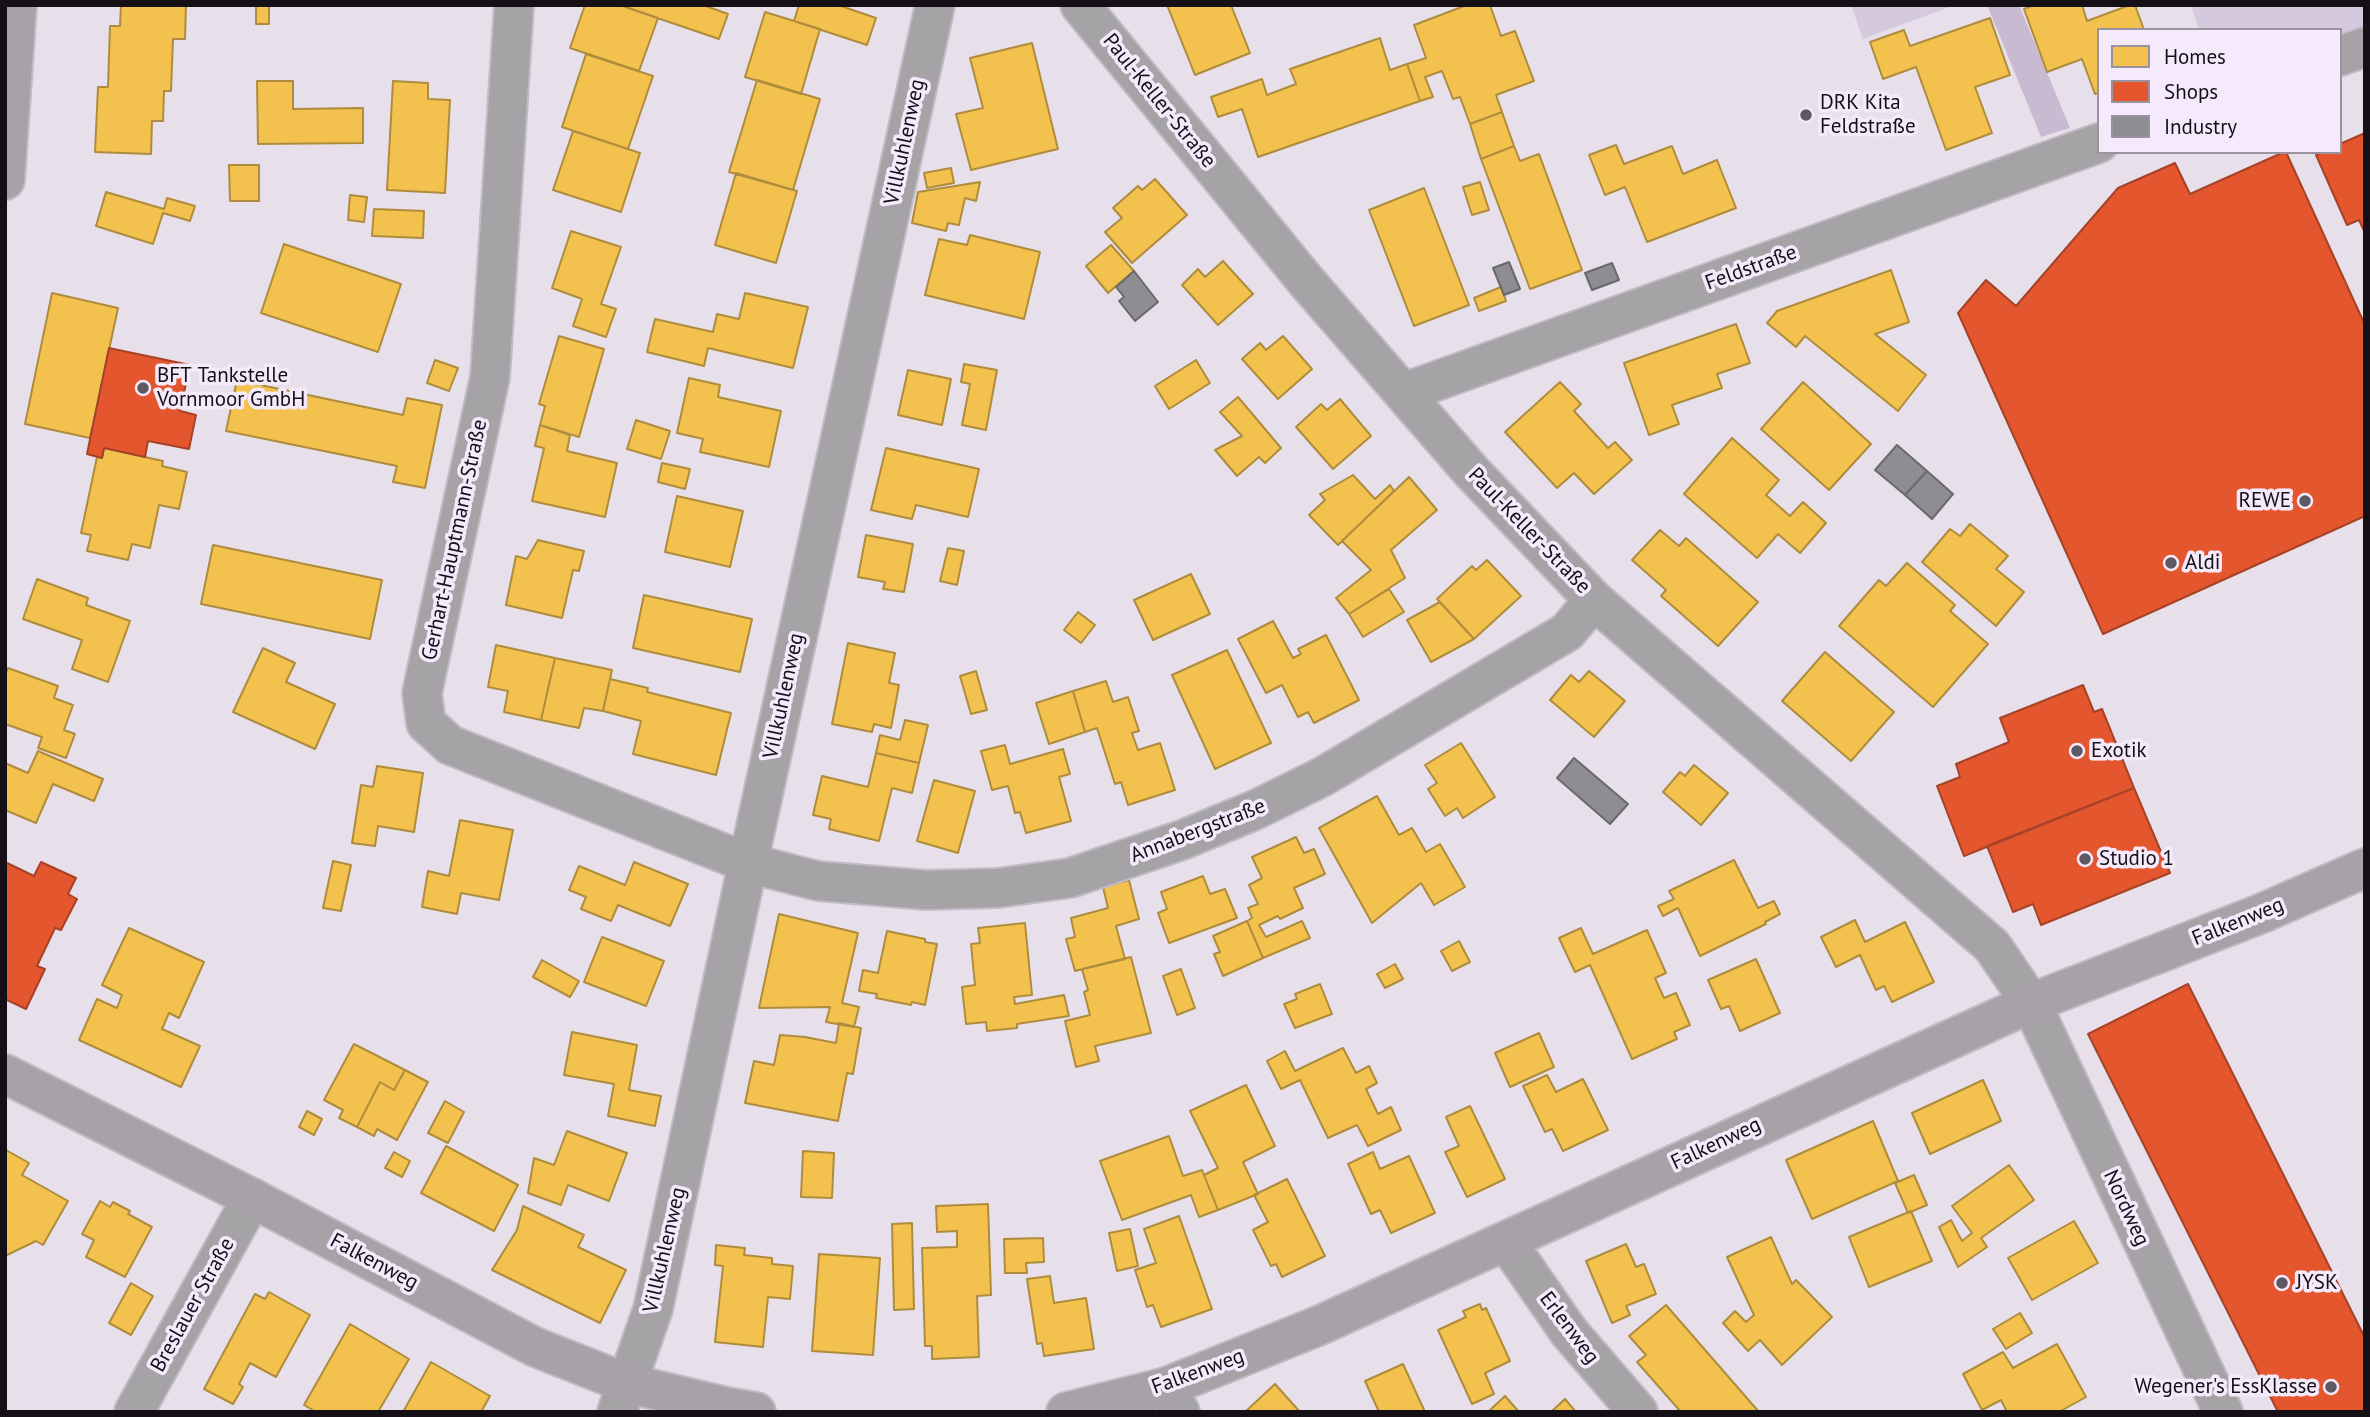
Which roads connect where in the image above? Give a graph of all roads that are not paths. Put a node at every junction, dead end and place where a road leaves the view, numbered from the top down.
1 (17, 5) edge
2 (514, 5) edge
3 (935, 5) edge
4 (1080, 5) edge
5 (2365, 47) edge
6 (2342, 55) edge
7 (2097, 144) edge
8 (5, 180) edge
9 (1403, 393) junction
10 (1594, 600) junction
11 (748, 863) junction
12 (2365, 869) edge
13 (2031, 1003) junction
14 (5, 1074) edge
15 (252, 1198) junction
16 (1506, 1241) junction
17 (621, 1398) edge
18 (1173, 1399) edge
19 (134, 1412) edge
20 (756, 1412) edge
21 (1066, 1412) edge
22 (1638, 1412) edge
23 (2223, 1412) edge

1 - 8 main road
2 - 11 street, Gerhart-Hauptmann-Straße
3 - 11 street, Villkuhlenweg
4 - 9 street, Paul-Keller-Straße
5 - 6 street
7 - 9 street, Feldstraße
9 - 10 street, Paul-Keller-Straße
10 - 11 street, Annabergstraße
10 - 13 street, Paul-Keller-Straße
11 - 17 street, Villkuhlenweg
12 - 13 main road, Falkenweg
13 - 16 main road, Falkenweg
13 - 23 street, Nordweg
14 - 15 main road, Falkenweg
15 - 17 main road, Falkenweg
15 - 19 street, Breslauer Straße
16 - 18 main road, Falkenweg
16 - 22 street, Erlenweg
17 - 20 main road, Falkenweg
18 - 21 main road, Falkenweg

